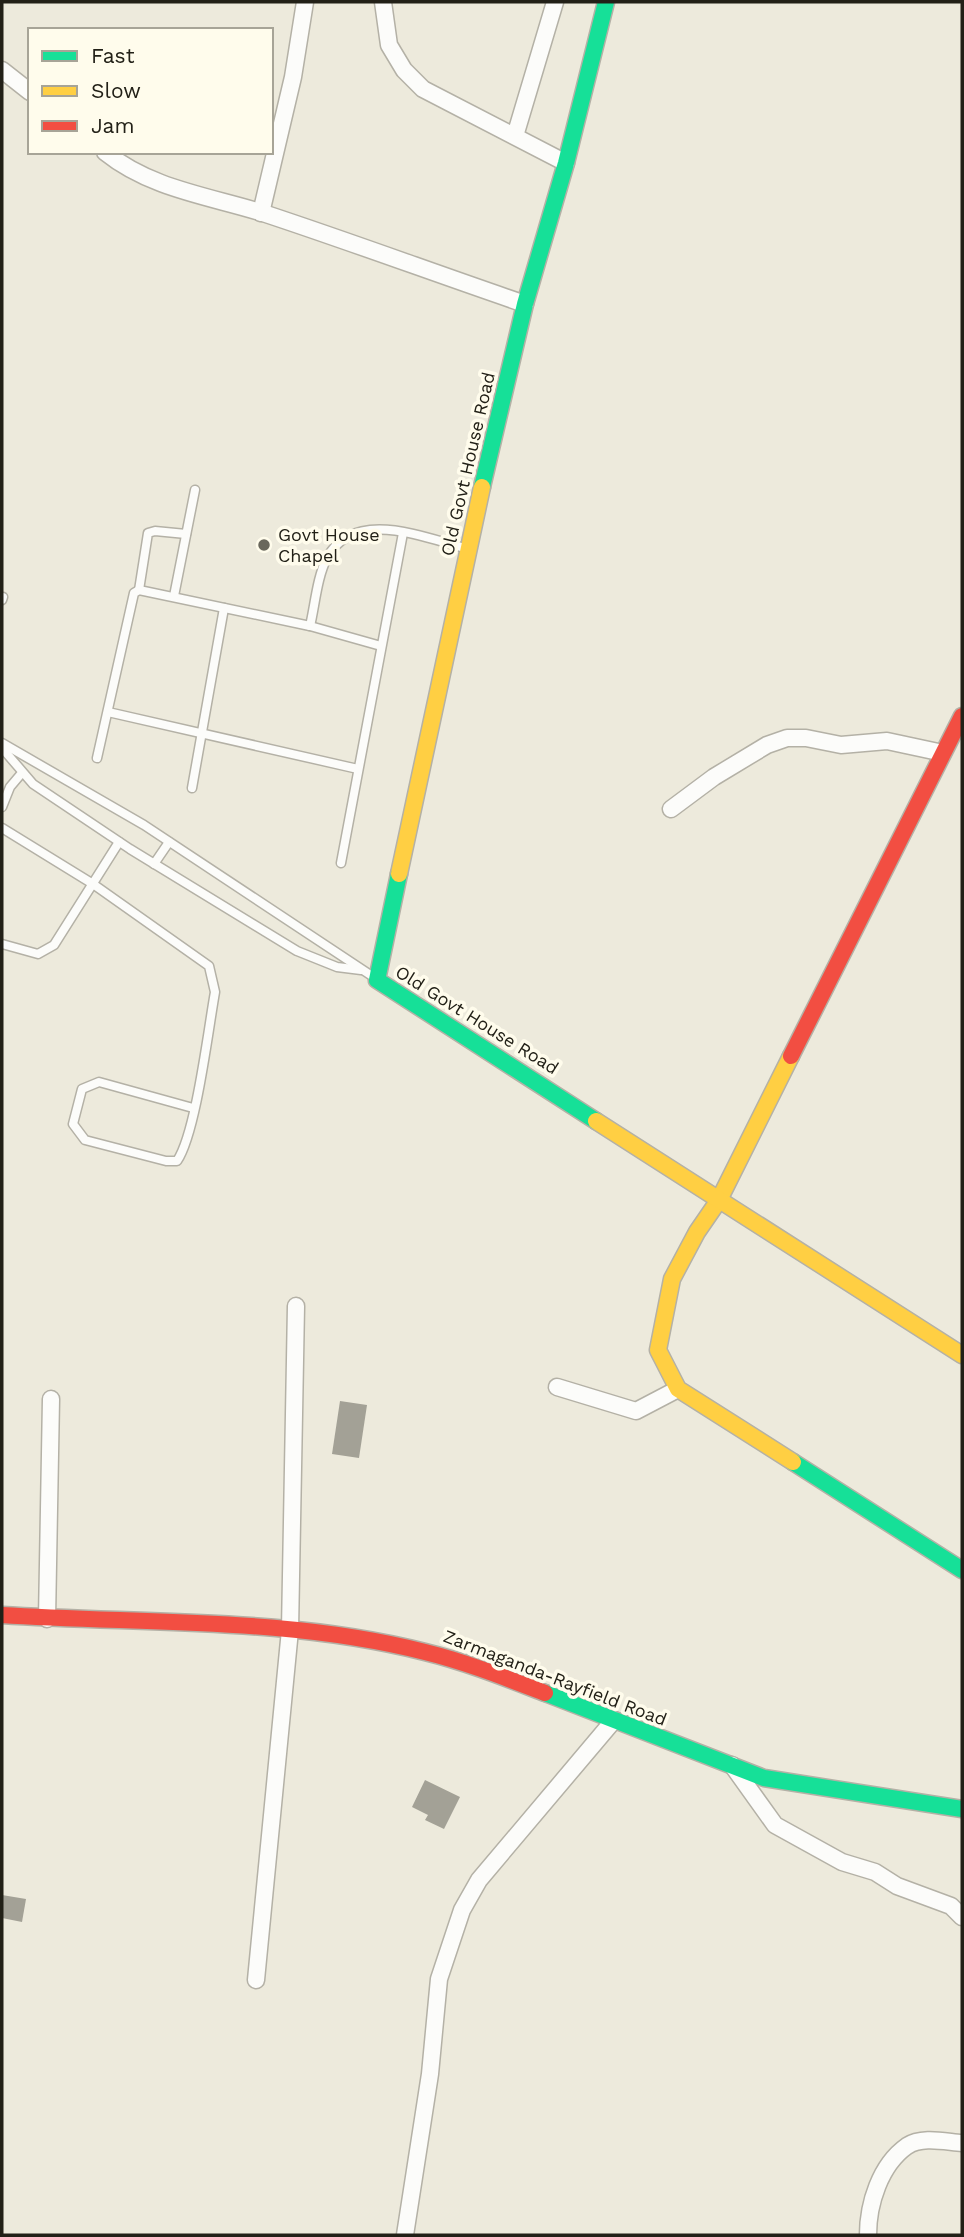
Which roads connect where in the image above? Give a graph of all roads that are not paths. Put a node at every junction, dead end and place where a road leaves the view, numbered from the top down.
1 (305, 2) edge
2 (383, 2) edge
3 (555, 2) edge
4 (606, 2) edge
5 (2, 70) edge
6 (28, 90) edge
7 (515, 136) junction
8 (108, 154) edge
9 (566, 163) junction
10 (261, 213) junction
11 (525, 304) junction
12 (195, 490) dead end
13 (403, 533) junction
14 (186, 534) junction
15 (468, 548) junction
16 (139, 590) junction
17 (174, 596) junction
18 (224, 608) junction
19 (310, 626) junction
20 (381, 646) junction
21 (108, 712) junction
22 (962, 716) edge
23 (202, 732) junction
24 (2, 746) edge
25 (943, 753) junction
26 (97, 758) dead end
27 (358, 769) junction
28 (21, 774) junction
29 (192, 788) dead end
30 (2, 807) edge
31 (671, 808) dead end
32 (2, 828) edge
33 (119, 842) junction
34 (169, 842) junction
35 (341, 863) dead end
36 (154, 864) junction
37 (93, 884) junction
38 (2, 944) edge
39 (371, 975) junction
40 (193, 1108) junction
41 (719, 1200) junction
42 (296, 1306) dead end
43 (962, 1355) edge
44 (557, 1387) dead end
45 (678, 1389) junction
46 (51, 1399) dead end
47 (962, 1570) edge
48 (2, 1615) edge
49 (47, 1619) junction
50 (290, 1630) junction
51 (614, 1720) junction
52 (732, 1765) junction
53 (962, 1809) edge
54 (962, 1917) edge
55 (256, 1980) dead end
56 (962, 2143) edge
57 (405, 2235) edge
58 (868, 2235) edge

1 - 10 street
2 - 7 street
3 - 7 street
4 - 9 street, Old Govt House Road
5 - 6 street
7 - 9 street
8 - 10 street
9 - 11 street, Old Govt House Road
10 - 11 street
11 - 15 street, Old Govt House Road
12 - 14 lane
13 - 15 lane
13 - 19 lane
13 - 20 lane
14 - 16 lane
14 - 17 lane
15 - 39 street, Old Govt House Road
16 - 17 lane
16 - 21 lane
17 - 18 lane
18 - 19 lane
18 - 23 lane
19 - 20 lane
20 - 27 lane
21 - 23 lane
21 - 26 lane
22 - 25 street
23 - 27 lane
23 - 29 lane
24 - 28 lane
24 - 34 lane
25 - 31 street
25 - 41 street
27 - 35 lane
28 - 30 lane
28 - 33 lane
32 - 37 lane
33 - 36 lane
33 - 37 lane
34 - 36 lane
34 - 39 lane
36 - 39 lane
37 - 38 lane
37 - 40 lane
39 - 41 street, Old Govt House Road
40 - 40 lane
41 - 43 street, Old Govt House Road
41 - 45 street
42 - 50 street
44 - 45 street
45 - 47 street
46 - 49 street
48 - 49 street, Zarmaganda-Rayfield Road
49 - 50 street, Zarmaganda-Rayfield Road
50 - 51 street, Zarmaganda-Rayfield Road
50 - 55 street
51 - 52 street, Zarmaganda-Rayfield Road
51 - 57 street
52 - 53 street, Zarmaganda-Rayfield Road
52 - 54 street
56 - 58 street

